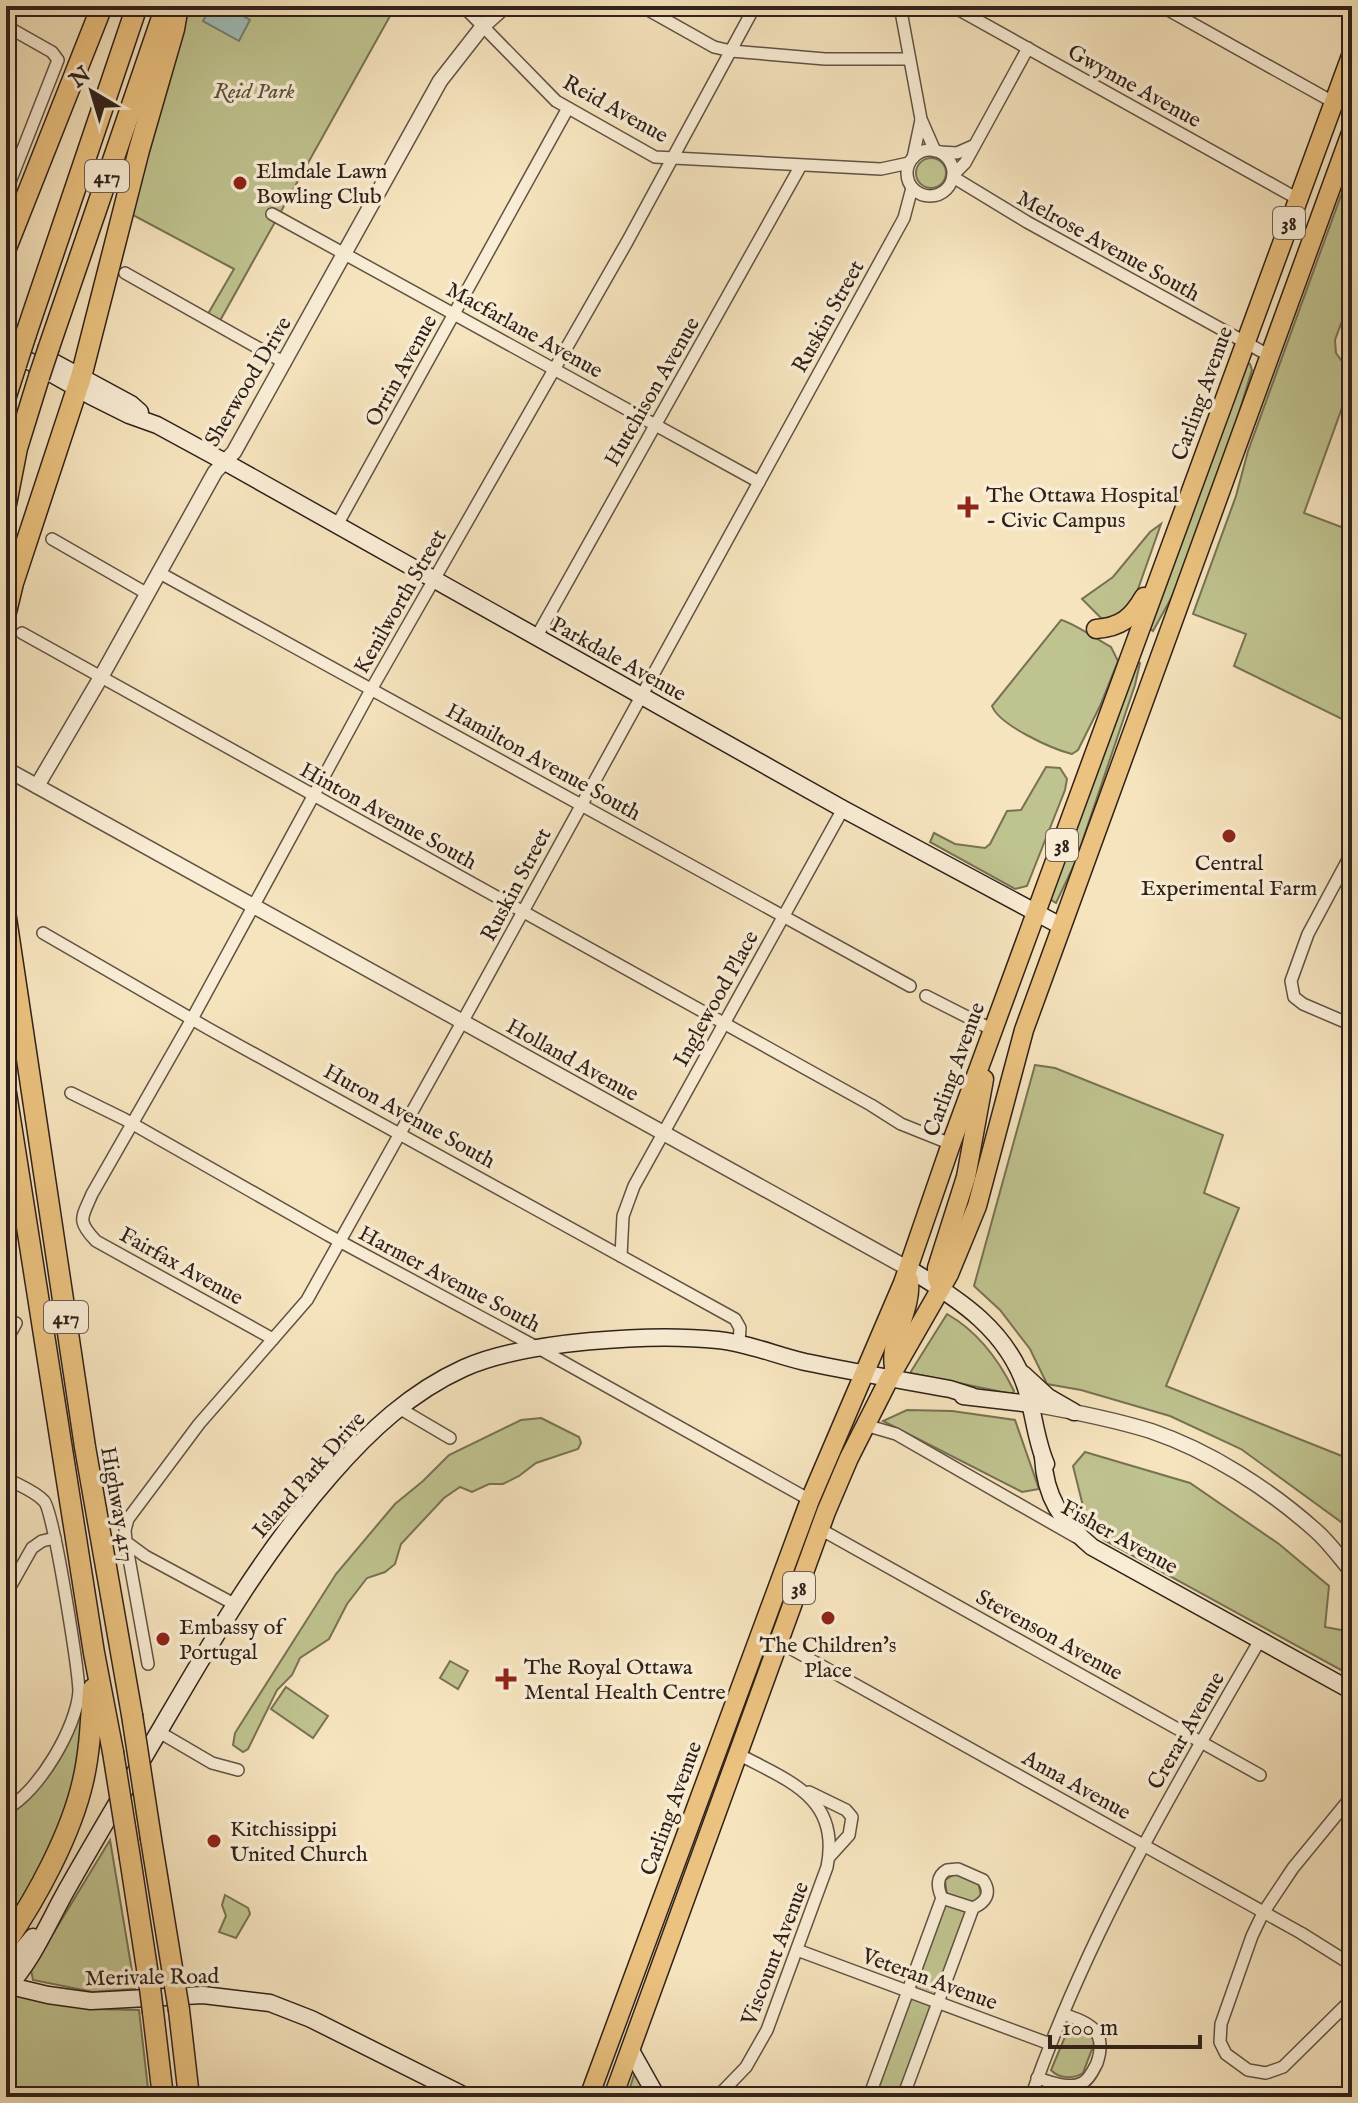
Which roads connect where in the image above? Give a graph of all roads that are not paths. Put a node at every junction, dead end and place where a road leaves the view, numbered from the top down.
1 (102, 6) edge
2 (137, 6) edge
3 (166, 6) edge
4 (178, 6) edge
5 (463, 6) edge
6 (505, 6) edge
7 (641, 6) edge
8 (755, 6) edge
9 (900, 6) edge
10 (952, 6) edge
11 (1161, 6) edge
12 (6, 26) edge
13 (483, 26) junction
14 (1028, 48) junction
15 (731, 51) junction
16 (1352, 53) edge
17 (909, 59) junction
18 (1333, 102) junction
19 (568, 108) junction
20 (921, 119) junction
21 (1352, 130) edge
22 (973, 146) junction
23 (937, 152) junction
24 (671, 159) junction
25 (911, 161) junction
26 (800, 167) junction
27 (881, 169) junction
28 (953, 176) junction
29 (910, 185) junction
30 (973, 191) junction
31 (6, 192) edge
32 (943, 193) junction
33 (930, 197) junction
34 (1298, 199) junction
35 (272, 214) dead end
36 (904, 218) junction
37 (6, 248) edge
38 (344, 253) junction
39 (125, 273) dead end
40 (455, 313) junction
41 (16, 335) edge
42 (1245, 344) junction
43 (1270, 356) junction
44 (11, 357) edge
45 (285, 363) junction
46 (555, 368) junction
47 (79, 383) junction
48 (6, 396) edge
49 (655, 423) junction
50 (225, 462) junction
51 (759, 482) junction
52 (6, 504) edge
53 (337, 525) junction
54 (52, 539) dead end
55 (1167, 556) junction
56 (158, 572) junction
57 (435, 580) junction
58 (146, 593) junction
59 (6, 612) edge
60 (1096, 629) dead end
61 (22, 633) dead end
62 (537, 636) junction
63 (101, 677) junction
64 (372, 688) junction
65 (641, 695) junction
66 (6, 769) edge
67 (37, 786) junction
68 (314, 797) junction
69 (581, 804) junction
70 (843, 809) junction
71 (1352, 852) edge
72 (253, 906) junction
73 (522, 911) junction
74 (1036, 915) junction
75 (783, 916) junction
76 (6, 918) edge
77 (1061, 926) junction
78 (43, 933) dead end
79 (910, 986) dead end
80 (926, 996) dead end
81 (192, 1019) junction
82 (723, 1022) junction
83 (462, 1023) junction
84 (1352, 1025) edge
85 (993, 1030) junction
86 (6, 1093) edge
87 (71, 1093) dead end
88 (132, 1124) junction
89 (401, 1133) junction
90 (663, 1134) junction
91 (951, 1144) junction
92 (81, 1218) joint
93 (339, 1241) junction
94 (621, 1256) junction
95 (909, 1269) junction
96 (941, 1288) junction
97 (16, 1323) dead end
98 (273, 1339) junction
99 (6, 1341) edge
100 (739, 1343) junction
101 (540, 1349) junction
102 (1018, 1370) junction
103 (890, 1378) junction
104 (863, 1379) junction
105 (1031, 1404) junction
106 (399, 1408) junction
107 (1074, 1412) junction
108 (865, 1425) junction
109 (450, 1438) dead end
110 (1043, 1457) junction
111 (6, 1478) edge
112 (810, 1500) junction
113 (820, 1529) junction
114 (55, 1538) junction
115 (126, 1542) junction
116 (1092, 1547) junction
117 (1125, 1563) junction
118 (1352, 1572) edge
119 (6, 1594) edge
120 (234, 1604) junction
121 (767, 1615) junction
122 (787, 1622) junction
123 (1260, 1640) junction
124 (779, 1642) junction
125 (94, 1653) junction
126 (148, 1664) dead end
127 (1352, 1691) edge
128 (159, 1732) junction
129 (1201, 1741) junction
130 (738, 1754) junction
131 (238, 1770) dead end
132 (1260, 1775) dead end
133 (805, 1791) junction
134 (1352, 1796) edge
135 (6, 1809) edge
136 (1143, 1844) junction
137 (830, 1856) junction
138 (942, 1898) junction
139 (973, 1908) junction
140 (1263, 1913) junction
141 (6, 1942) edge
142 (797, 1950) junction
143 (1352, 1965) edge
144 (7, 1982) edge
145 (908, 1992) junction
146 (1352, 1999) edge
147 (938, 2003) junction
148 (1063, 2014) junction
149 (1050, 2044) junction
150 (630, 2049) junction
151 (1037, 2078) junction
152 (163, 2097) edge
153 (189, 2097) edge
154 (467, 2097) edge
155 (589, 2097) edge
156 (613, 2097) edge
157 (657, 2097) edge
158 (717, 2097) edge
159 (869, 2097) edge
160 (903, 2097) edge
161 (1031, 2097) edge

1 - 37 highway
2 - 41 highway, 417
3 - 52 highway, 417, bridge
4 - 47 highway
5 - 13 street, Reid Avenue
6 - 13 street, Sherwood Drive
7 - 15 street
8 - 15 street, Kenilworth Street
9 - 17 street
10 - 14 street, Gwynne Avenue
11 - 18 street
12 - 31 street
13 - 19 street, Reid Avenue
13 - 38 street, Sherwood Drive
14 - 22 street
14 - 34 street, Gwynne Avenue
15 - 17 street
15 - 24 street, Kenilworth Street
16 - 18 main road, Carling Avenue / 38
17 - 20 street
18 - 34 main road, Carling Avenue / 38
19 - 24 street, Reid Avenue
19 - 40 street, Orrin Avenue
20 - 23 street
20 - 25 street
21 - 43 main road, Carling Avenue / 38
22 - 23 street
22 - 28 street
23 - 25 street
23 - 28 street
24 - 26 street, Reid Avenue
24 - 46 street, Kenilworth Street
25 - 27 street, Reid Avenue
25 - 29 street
26 - 27 street, Reid Avenue
26 - 49 street, Hutchison Avenue
27 - 29 street, Reid Avenue
28 - 30 street, Melrose Avenue South
28 - 32 street
29 - 33 street
29 - 36 street, Ruskin Street
30 - 32 street
30 - 42 street, Melrose Avenue South
32 - 33 street
33 - 36 street, Ruskin Street
34 - 42 main road, Carling Avenue / 38
35 - 38 street, Macfarlane Avenue
36 - 51 street, Ruskin Street
38 - 40 street, Macfarlane Avenue
38 - 45 street, Sherwood Drive
39 - 45 street
40 - 46 street, Macfarlane Avenue
40 - 53 street, Orrin Avenue
41 - 44 highway, 417, bridge
41 - 47 main road, Parkdale Avenue
42 - 43 street, Melrose Avenue South
42 - 55 main road, Carling Avenue / 38
43 - 77 main road, Carling Avenue / 38
44 - 47 main road, Parkdale Avenue
44 - 48 highway, 417
45 - 50 street, Sherwood Drive
46 - 49 street, Macfarlane Avenue
46 - 57 street, Kenilworth Street
47 - 50 main road, Parkdale Avenue
47 - 59 highway
49 - 51 street, Macfarlane Avenue
49 - 62 street, Hutchison Avenue
50 - 53 main road, Parkdale Avenue
50 - 56 street, Sherwood Drive
51 - 65 street, Ruskin Street
53 - 57 main road, Parkdale Avenue
54 - 58 street
55 - 60 main road
55 - 74 main road, Carling Avenue / 38
56 - 58 street, Sherwood Drive
56 - 64 street, Hamilton Avenue South
57 - 62 main road, Parkdale Avenue
57 - 64 street, Kenilworth Street
58 - 63 street, Sherwood Drive
61 - 63 street, Hinton Avenue South
62 - 65 main road, Parkdale Avenue
63 - 67 street, Sherwood Drive
63 - 68 street, Hinton Avenue South
64 - 68 street, Kenilworth Street
64 - 69 street, Hamilton Avenue South
65 - 69 street, Ruskin Street
65 - 70 main road, Parkdale Avenue
66 - 67 street, Holland Avenue
67 - 72 street, Holland Avenue
68 - 72 street, Kenilworth Street
68 - 73 street, Hinton Avenue South
69 - 73 street, Ruskin Street
69 - 75 street, Hamilton Avenue South
70 - 74 main road, Parkdale Avenue
70 - 75 street, Inglewood Place
71 - 84 street
72 - 81 street, Kenilworth Street
72 - 83 street, Holland Avenue
73 - 82 street, Hinton Avenue South
73 - 83 street, Ruskin Street
74 - 77 main road, Parkdale Avenue
74 - 85 main road, Carling Avenue / 38
75 - 79 street, Hamilton Avenue South
75 - 82 street, Inglewood Place
76 - 153 highway, Highway 417 / 417, bridge
77 - 96 main road, Carling Avenue / 38
78 - 81 street, Huron Avenue South
80 - 85 street
81 - 88 street, Kenilworth Street
81 - 89 street, Huron Avenue South
82 - 90 street, Inglewood Place
82 - 91 street, Hinton Avenue South
83 - 89 street, Ruskin Street
83 - 90 street, Holland Avenue
85 - 91 main road, Carling Avenue / 38
85 - 96 main road
86 - 125 highway, 417
87 - 88 street, Harmer Avenue South
88 - 92 street, Kenilworth Street
88 - 93 street, Harmer Avenue South
89 - 93 street, Ruskin Street
89 - 94 street, Huron Avenue South
90 - 94 street, Inglewood Place
90 - 95 street, Holland Avenue
91 - 95 main road, Carling Avenue / 38
92 - 98 street, Fairfax Avenue
93 - 98 street, Ruskin Street
93 - 101 street, Harmer Avenue South
94 - 100 street, Huron Avenue South
95 - 96 main road, Holland Avenue
95 - 103 main road
95 - 104 main road, Carling Avenue / 38
96 - 102 main road, Holland Avenue
96 - 103 main road, Carling Avenue / 38
97 - 99 street
98 - 115 street, Ruskin Street
100 - 101 main road, Island Park Drive
100 - 104 main road, Island Park Drive
101 - 106 main road, Island Park Drive
101 - 112 street, Harmer Avenue South
102 - 105 main road, Holland Avenue
102 - 107 main road
103 - 104 main road, Island Park Drive
103 - 105 main road, Island Park Drive
103 - 108 main road, Carling Avenue / 38
104 - 112 main road, Carling Avenue / 38
105 - 107 street
105 - 110 main road, Holland Avenue
106 - 109 street
106 - 120 main road, Island Park Drive
107 - 118 street
108 - 113 main road, Carling Avenue / 38
108 - 116 street, Fisher Avenue
110 - 116 main road, Holland Avenue
110 - 117 main road, Holland Avenue
111 - 114 street
112 - 121 main road, Carling Avenue / 38
113 - 122 main road, Carling Avenue / 38
113 - 129 street, Stevenson Avenue
114 - 119 street
114 - 135 street
115 - 120 street
115 - 126 street, Ruskin Street
116 - 117 main road, Fisher Avenue
117 - 123 main road, Fisher Avenue
120 - 128 main road, Island Park Drive
121 - 122 main road
121 - 155 main road, Carling Avenue / 38
122 - 124 main road, Carling Avenue / 38
123 - 127 main road, Fisher Avenue
123 - 129 street, Crerar Avenue
124 - 130 main road, Carling Avenue / 38
124 - 136 street, Anna Avenue
125 - 141 highway
125 - 152 highway, 417, bridge
128 - 131 street
128 - 144 main road, Island Park Drive
129 - 132 street, Stevenson Avenue
129 - 136 street, Crerar Avenue
130 - 133 street, Viscount Avenue
130 - 150 main road, Carling Avenue / 38
133 - 137 street, Viscount Avenue
133 - 137 street, Viscount Avenue
134 - 140 street
136 - 140 street, Anna Avenue
136 - 148 street, Crerar Avenue
137 - 142 street, Viscount Avenue
138 - 139 street
138 - 139 street
138 - 145 street
139 - 147 street
140 - 143 street, Anna Avenue
140 - 146 street
142 - 145 street, Veteran Avenue
142 - 158 street, Viscount Avenue
144 - 154 main road, Merivale Road
145 - 147 street, Veteran Avenue
145 - 159 street
147 - 149 street, Veteran Avenue
147 - 160 street
148 - 149 street, Crerar Avenue
148 - 151 street
149 - 151 street, Crerar Avenue
150 - 156 main road, Carling Avenue / 38
150 - 157 main road
151 - 161 street, Crerar Avenue

